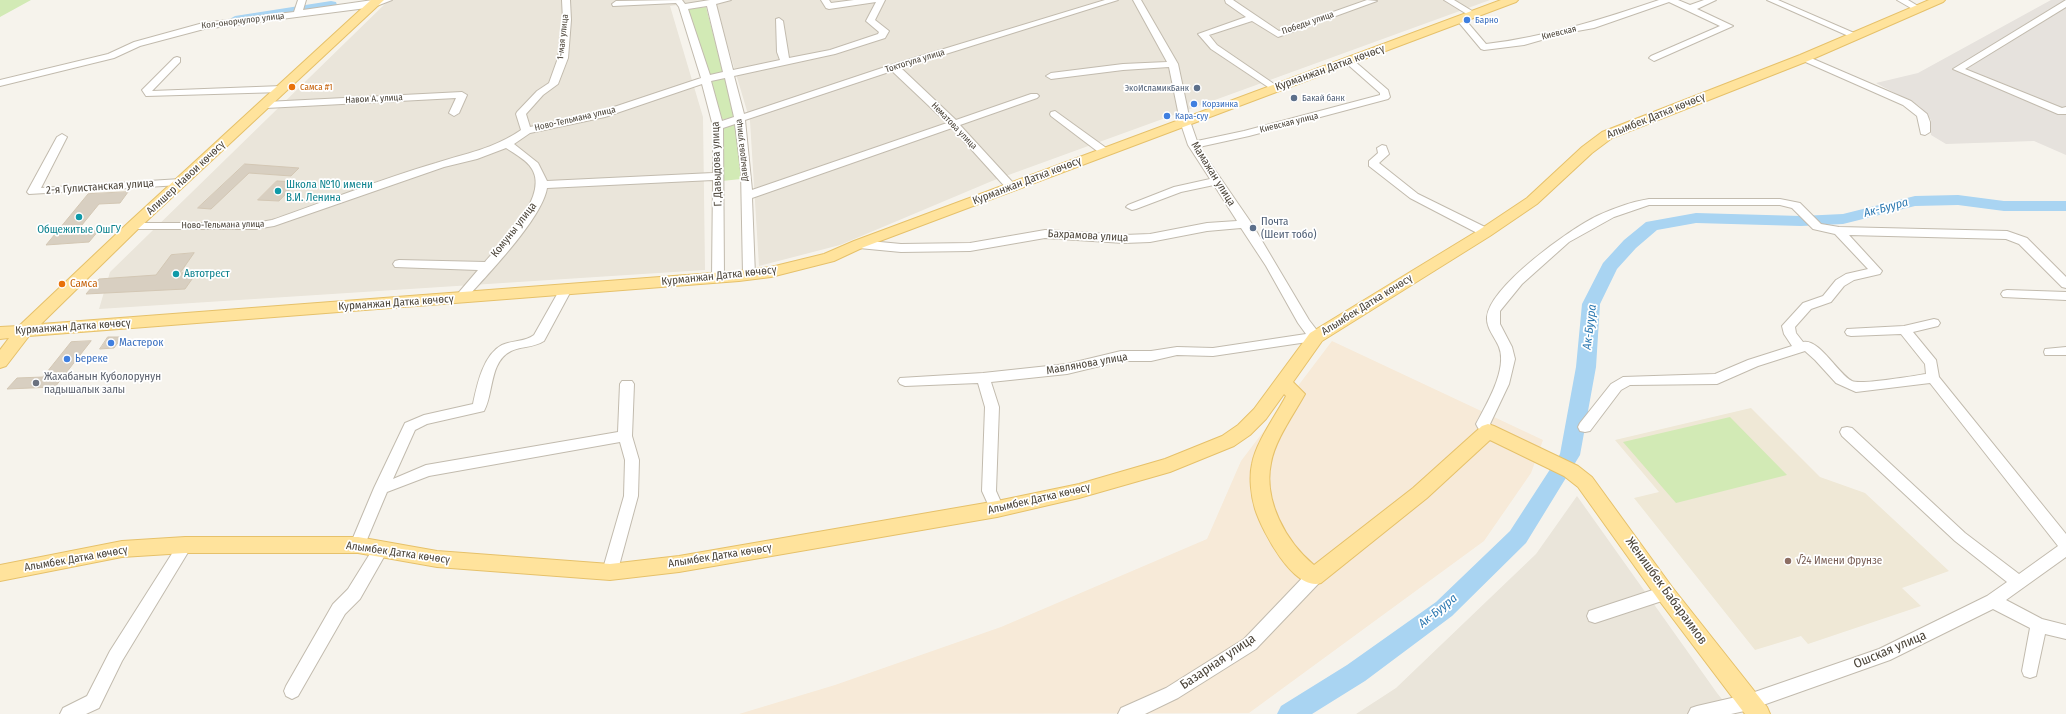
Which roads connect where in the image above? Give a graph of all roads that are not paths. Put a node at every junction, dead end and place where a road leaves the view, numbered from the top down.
1 (302, 0) edge
2 (388, 0) edge
3 (566, 0) edge
4 (726, 0) edge
5 (825, 0) edge
6 (873, 0) edge
7 (881, 0) edge
8 (1114, 0) edge
9 (1136, 0) edge
10 (1233, 0) edge
11 (1371, 0) edge
12 (1448, 0) edge
13 (1512, 0) edge
14 (1668, 0) edge
15 (1672, 0) edge
16 (1712, 0) edge
17 (1771, 0) edge
18 (1901, 0) edge
19 (1939, 0) edge
20 (376, 2) edge
21 (680, 2) edge
22 (2066, 3) edge
23 (616, 4) dead end
24 (711, 4) junction
25 (1691, 8) junction
26 (1919, 9) junction
27 (298, 14) junction
28 (1254, 17) junction
29 (1466, 17) junction
30 (779, 21) dead end
31 (1856, 36) junction
32 (1654, 58) dead end
33 (1804, 58) junction
34 (177, 60) dead end
35 (1350, 61) junction
36 (785, 62) junction
37 (1173, 64) junction
38 (894, 67) junction
39 (729, 74) junction
40 (1051, 76) dead end
41 (706, 79) junction
42 (0, 83) edge
43 (1274, 88) junction
44 (282, 90) junction
45 (1034, 96) dead end
46 (266, 105) junction
47 (2066, 110) edge
48 (454, 113) dead end
49 (1055, 114) dead end
50 (740, 119) junction
51 (1185, 121) junction
52 (954, 124) junction
53 (718, 126) junction
54 (526, 131) junction
55 (1925, 132) dead end
56 (62, 137) dead end
57 (507, 144) junction
58 (1193, 145) junction
59 (1382, 148) dead end
60 (1105, 152) junction
61 (719, 176) junction
62 (1216, 181) junction
63 (180, 182) junction
64 (543, 185) junction
65 (1012, 188) junction
66 (746, 196) junction
67 (1132, 207) dead end
68 (1246, 224) junction
69 (133, 226) junction
70 (1839, 231) junction
71 (1485, 232) junction
72 (859, 244) junction
73 (398, 264) dead end
74 (486, 266) junction
75 (748, 275) junction
76 (718, 278) junction
77 (2066, 284) edge
78 (566, 289) junction
79 (2006, 294) dead end
80 (2066, 296) edge
81 (460, 298) junction
82 (1934, 323) dead end
83 (1904, 330) junction
84 (23, 332) junction
85 (1851, 332) dead end
86 (0, 333) edge
87 (1316, 337) junction
88 (1800, 348) junction
89 (2066, 351) edge
90 (2050, 352) dead end
91 (0, 362) edge
92 (983, 378) junction
93 (1933, 378) junction
94 (905, 381) dead end
95 (627, 384) dead end
96 (1284, 384) junction
97 (1585, 427) dead end
98 (1488, 430) junction
99 (1847, 432) dead end
100 (626, 436) junction
101 (381, 488) junction
102 (997, 509) junction
103 (2066, 544) edge
104 (185, 545) junction
105 (358, 545) junction
106 (381, 548) junction
107 (2066, 549) edge
108 (610, 572) junction
109 (0, 573) edge
110 (1314, 577) junction
111 (2020, 583) junction
112 (1665, 593) junction
113 (1993, 601) junction
114 (1595, 616) dead end
115 (2039, 625) junction
116 (2066, 632) edge
117 (2030, 671) dead end
118 (292, 691) dead end
119 (1754, 708) edge
120 (68, 714) edge
121 (1127, 714) edge
122 (1697, 714) edge

1 - 27 street
2 - 20 street, Кол-онорчулор улица
3 - 54 street, 1-мая улица
4 - 24 street
5 - 6 street
7 - 36 street, Ново-Тельмана улица
8 - 38 street, Токтогула улица
9 - 37 street, Мамажан улица
10 - 28 street, Победы улица
11 - 28 street, Победы улица
12 - 29 street
13 - 29 main road, Курманжан Датка көчөсү
14 - 29 street, Киевская
15 - 25 street
16 - 25 street
17 - 31 street
18 - 26 street
19 - 26 main road, Алымбек Датка көчөсү
20 - 27 street, Кол-онорчулор улица
20 - 44 main road, Алишер Навои көчөсү
21 - 23 street
21 - 24 street
21 - 41 street, Г. Давыдова улица
22 - 47 street
24 - 39 street, Давыдова улица
25 - 32 street
26 - 31 main road, Алымбек Датка көчөсү
27 - 42 street, Кол-онорчулор улица
28 - 43 street
29 - 35 main road, Курманжан Датка көчөсү
30 - 36 street
31 - 33 main road, Алымбек Датка көчөсү
33 - 55 street
33 - 71 main road, Алымбек Датка көчөсү
34 - 44 street
35 - 43 main road, Курманжан Датка көчөсү
35 - 58 street, Киевская улица
36 - 39 street, Ново-Тельмана улица
37 - 40 street
37 - 51 street, Мамажан улица
38 - 50 street, Токтогула улица
38 - 52 street, Нематова улица
39 - 41 street, Ново-Тельмана улица
39 - 50 street, Давыдова улица
41 - 53 street, Г. Давыдова улица
41 - 54 street, Ново-Тельмана улица
43 - 51 main road, Курманжан Датка көчөсү
44 - 46 main road, Алишер Навои көчөсү
45 - 52 street
46 - 48 street, Навои А. улица
46 - 63 main road, Алишер Навои көчөсү
49 - 60 street
50 - 53 street, Токтогула улица
50 - 66 street, Давыдова улица
51 - 58 street, Мамажан улица
51 - 60 main road, Курманжан Датка көчөсү
52 - 65 street, Нематова улица
52 - 66 street
53 - 61 street, Г. Давыдова улица
54 - 57 street, Ново-Тельмана улица
56 - 63 street, 2-я Гулистанская улица
57 - 64 street
57 - 69 street, Ново-Тельмана улица
58 - 62 street, Мамажан улица
59 - 71 street
60 - 65 main road, Курманжан Датка көчөсү
61 - 64 street
61 - 76 street, Г. Давыдова улица
62 - 67 street
62 - 68 street, Мамажан улица
63 - 69 main road, Алишер Навои көчөсү
64 - 74 street, Комуны улица
65 - 72 main road, Курманжан Датка көчөсү
66 - 75 street, Давыдова улица
68 - 72 street, Бахрамова улица
68 - 87 street, Мамажан улица
69 - 84 main road, Алишер Навои көчөсү
70 - 77 street
70 - 88 street
70 - 98 street
71 - 87 main road, Алымбек Датка көчөсү
72 - 75 main road, Курманжан Датка көчөсү
73 - 74 street
74 - 81 street, Комуны улица
75 - 76 main road, Курманжан Датка көчөсү
76 - 78 main road, Курманжан Датка көчөсү
78 - 81 main road, Курманжан Датка көчөсү
78 - 101 street
79 - 80 street
81 - 84 main road, Курманжан Датка көчөсү
82 - 83 street
83 - 85 street
83 - 93 street
84 - 86 main road, Курманжан Датка көчөсү
84 - 91 main road, Алишер Навои көчөсү
87 - 92 street, Мавлянова улица
87 - 96 main road, Алымбек Датка көчөсү
88 - 93 street
88 - 97 street
89 - 90 street
92 - 94 street, Мавлянова улица
92 - 102 street
93 - 103 street
95 - 100 street
96 - 102 main road, Алымбек Датка көчөсү
96 - 110 main road
98 - 110 main road
98 - 112 main road, Женишбек Бабараимов
99 - 111 street
100 - 101 street
100 - 108 street
101 - 105 street
102 - 108 main road, Алымбек Датка көчөсү
104 - 105 main road, Алымбек Датка көчөсү
104 - 109 main road, Алымбек Датка көчөсү
104 - 120 street
105 - 106 main road, Алымбек Датка көчөсү
106 - 108 main road, Алымбек Датка көчөсү
106 - 118 street
107 - 111 street, Ошская улица
110 - 121 street, Базарная улица
111 - 113 street, Ошская улица
112 - 114 street
112 - 119 main road, Женишбек Бабараимов
113 - 115 street
113 - 119 street, Ошская улица
115 - 116 street
115 - 117 street
119 - 122 street, Ошская улица

